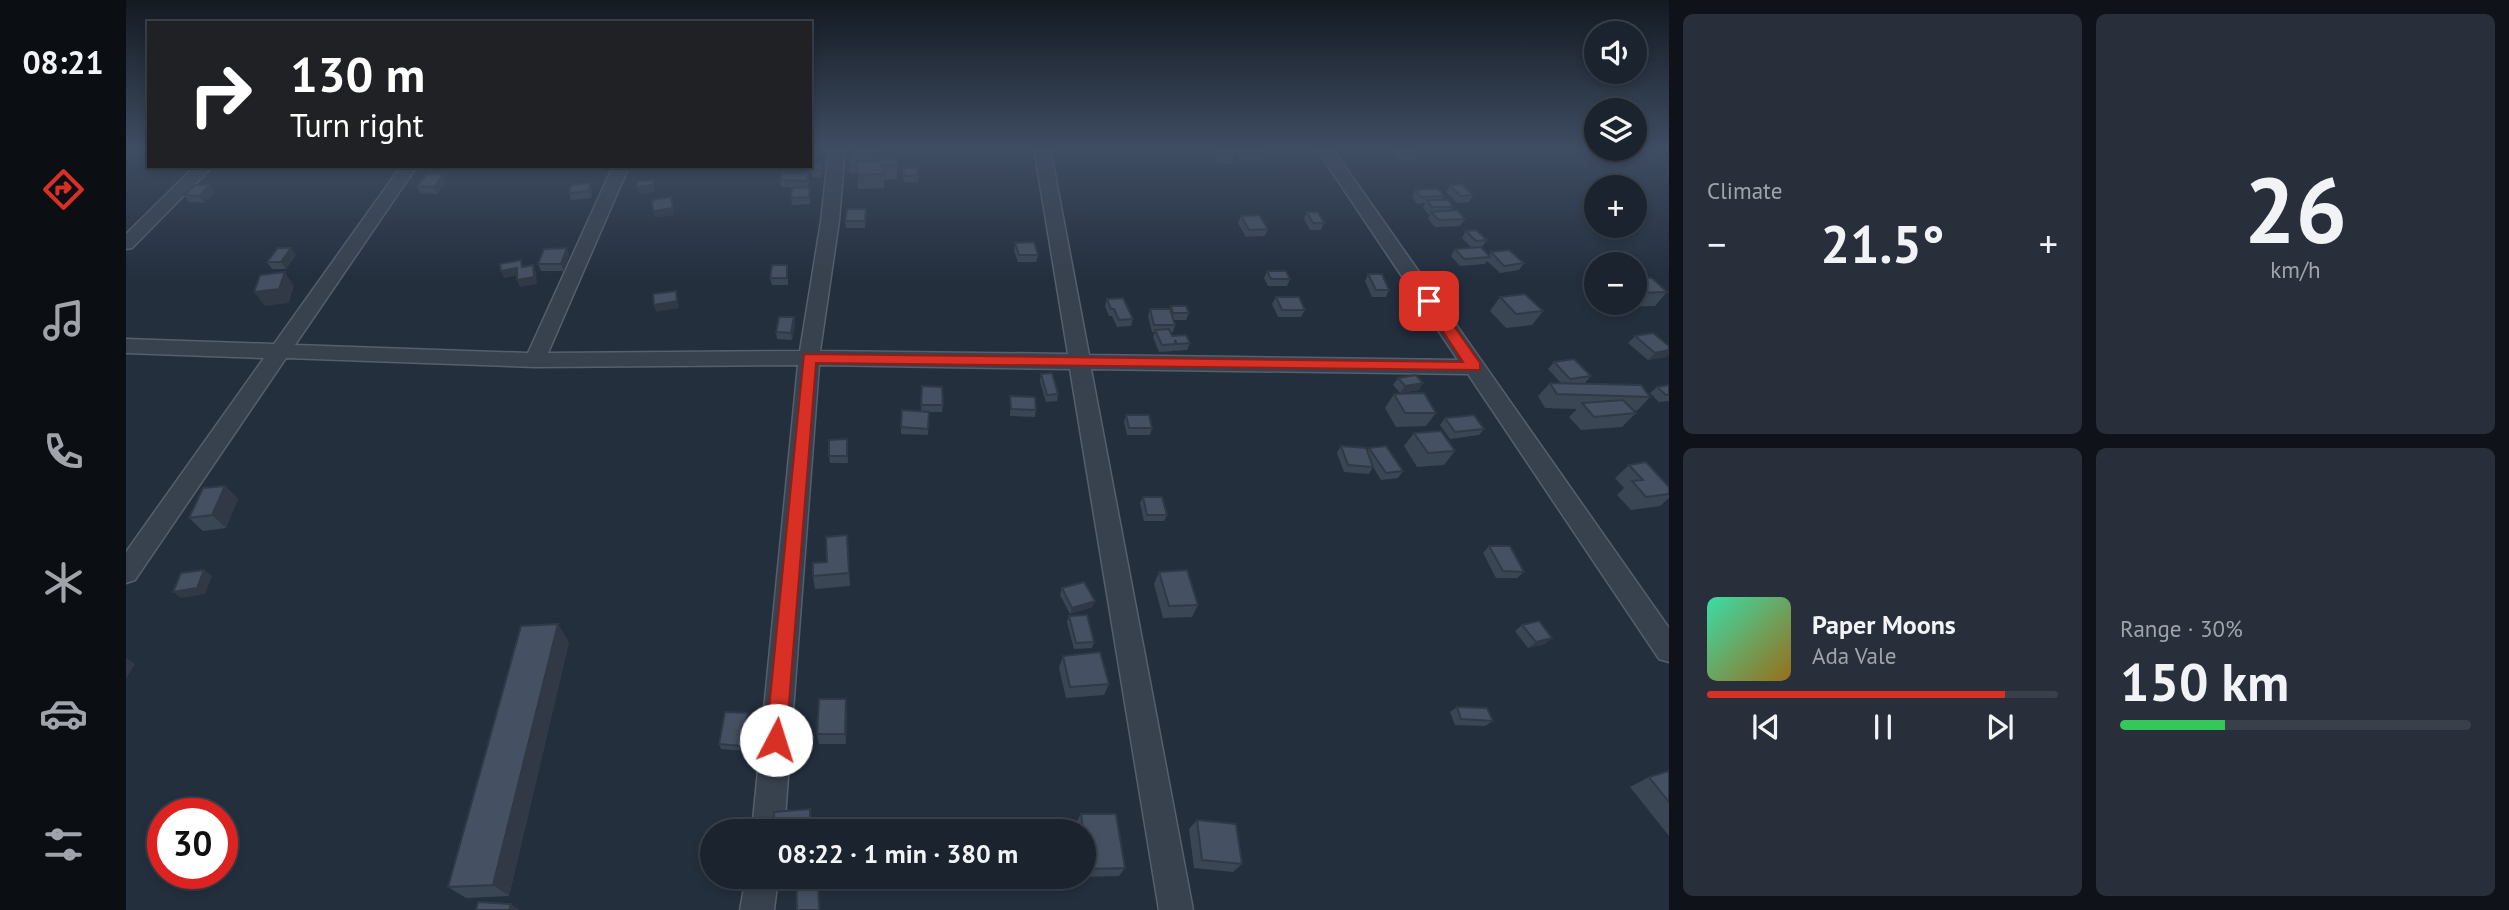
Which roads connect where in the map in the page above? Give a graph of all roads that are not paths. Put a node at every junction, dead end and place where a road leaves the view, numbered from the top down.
1 (180, 190) edge
2 (392, 190) edge
3 (610, 190) edge
4 (833, 190) edge
5 (1049, 190) edge
6 (1353, 190) edge
7 (126, 244) edge
8 (126, 346) edge
9 (278, 353) junction
10 (809, 358) junction
11 (535, 360) junction
12 (1081, 363) junction
13 (1474, 367) junction
14 (126, 572) edge
15 (1669, 650) edge
16 (769, 819) edge
17 (760, 889) edge
18 (757, 910) edge
19 (1177, 910) edge

1 - 7 street
2 - 9 street
3 - 11 street
4 - 10 street
5 - 12 street
6 - 13 street
8 - 9 street
9 - 11 street
9 - 14 street
10 - 11 street
10 - 12 street
10 - 16 street
12 - 13 street
12 - 19 street
13 - 15 street
17 - 18 street

